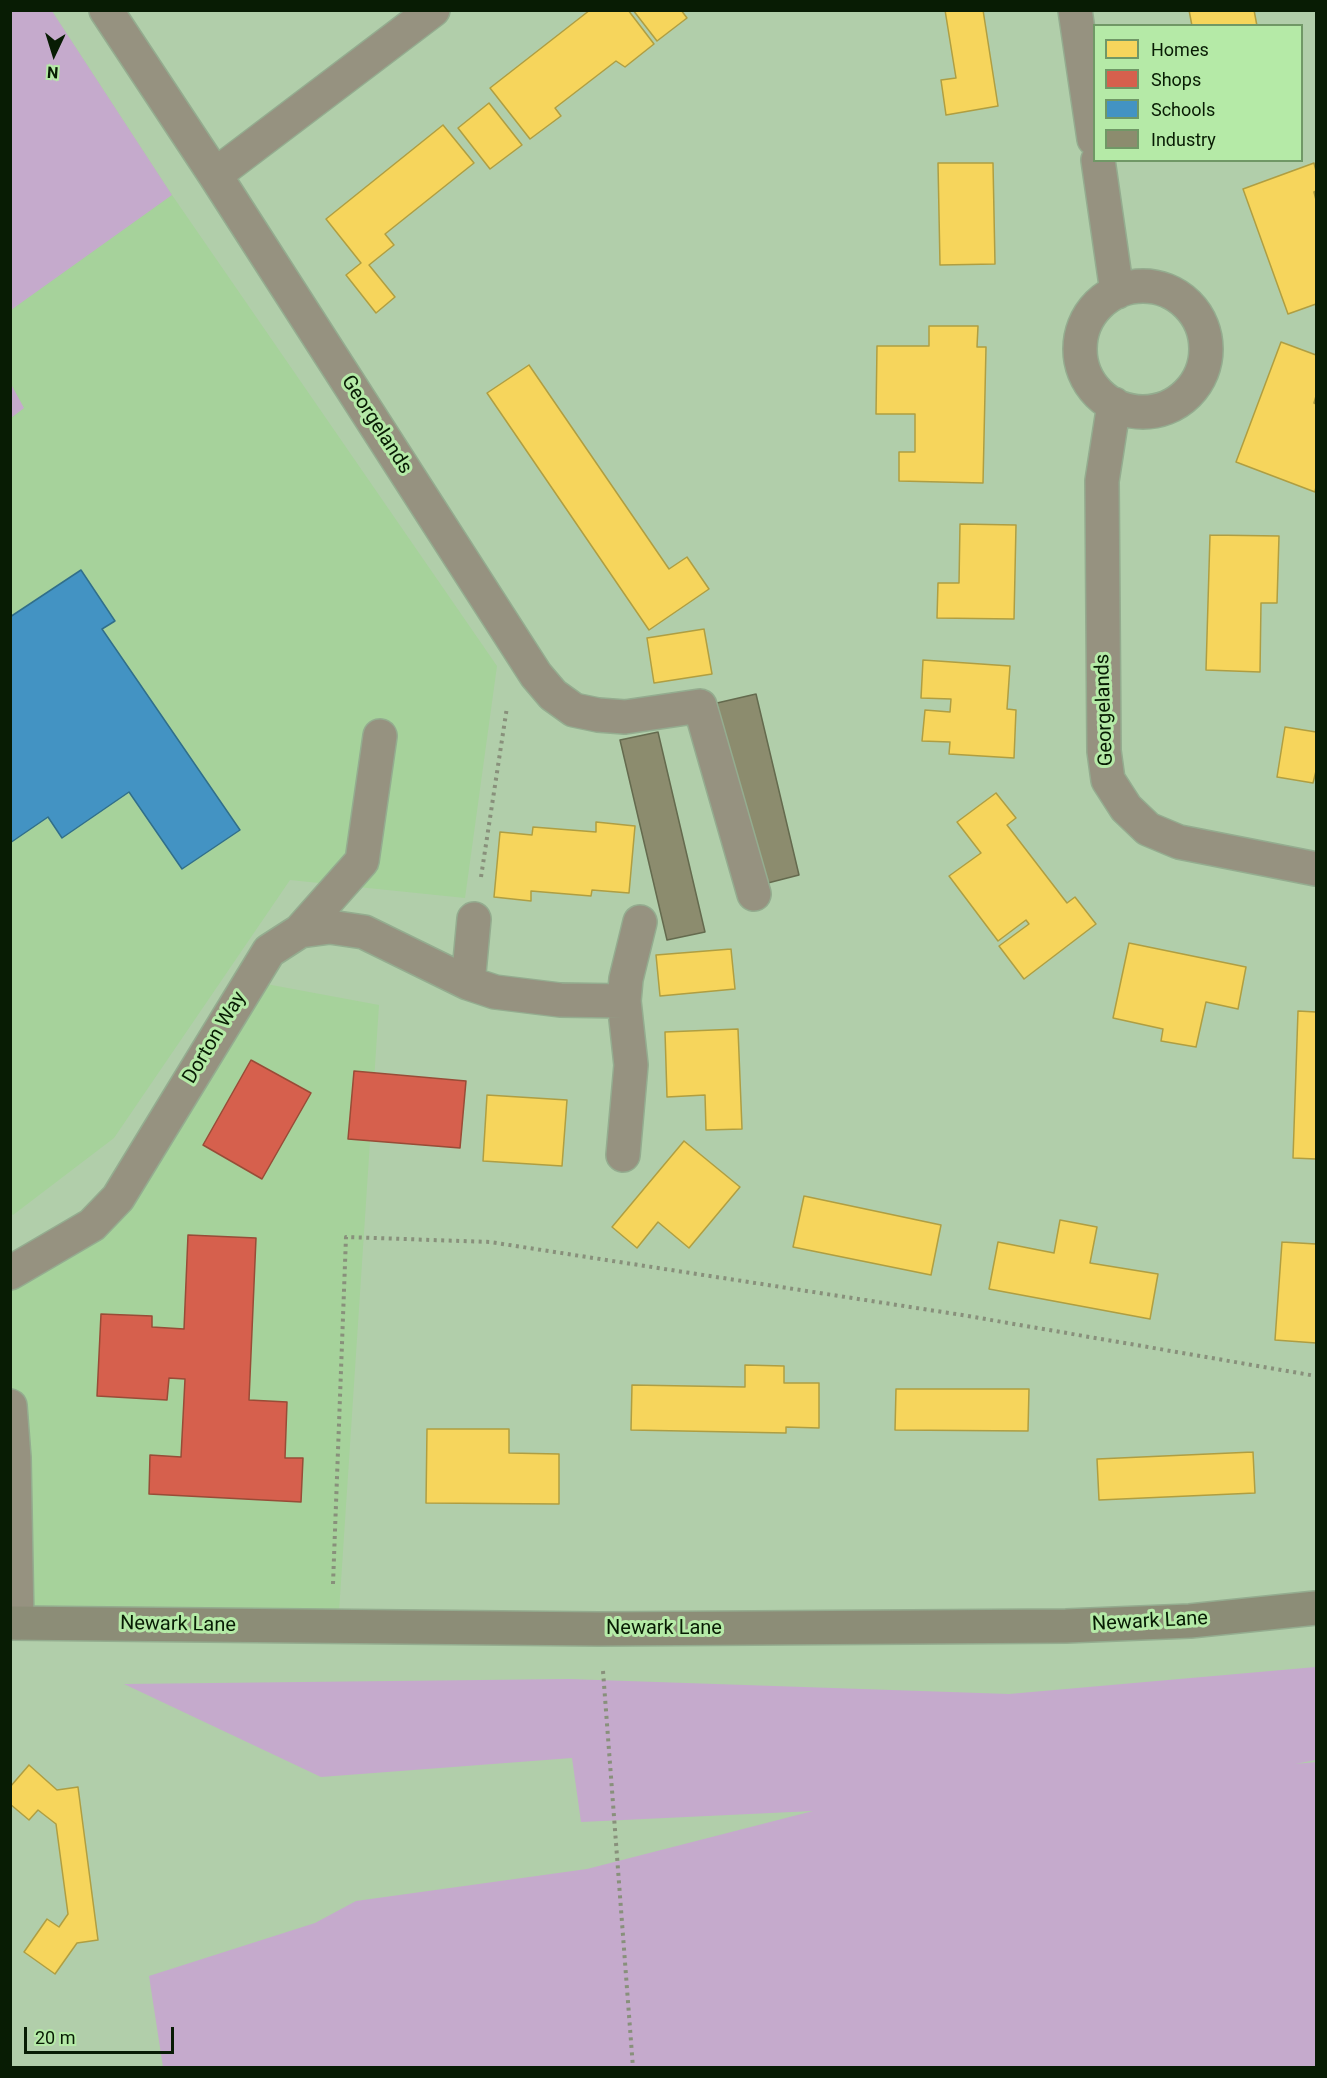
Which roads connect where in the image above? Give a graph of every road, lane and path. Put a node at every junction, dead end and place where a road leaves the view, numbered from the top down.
1 (106, 10) edge
2 (433, 10) edge
3 (1075, 10) edge
4 (1093, 126) edge
5 (1098, 162) edge
6 (215, 175) junction
7 (1118, 292) junction
8 (1114, 404) junction
9 (516, 644) junction
10 (380, 736) dead end
11 (1317, 869) edge
12 (754, 894) dead end
13 (474, 919) joint
14 (640, 922) dead end
15 (300, 931) junction
16 (468, 983) junction
17 (624, 1001) junction
18 (623, 1155) dead end
19 (10, 1273) edge
20 (1317, 1376) edge
21 (10, 1406) edge
22 (1317, 1608) edge
23 (14, 1623) edge
24 (331, 1627) junction
25 (599, 1629) junction
26 (633, 2067) edge

1 - 6 street, Georgelands
2 - 6 street
3 - 4 street
5 - 7 street
6 - 9 street, Georgelands
7 - 8 street
7 - 8 street
8 - 11 street, Georgelands
9 - 12 street, Georgelands
9 - 13 path
10 - 15 street
13 - 16 street
14 - 17 street
15 - 16 street, Dorton Way
15 - 19 street, Dorton Way
16 - 17 street, Dorton Way
17 - 18 street
20 - 24 path
21 - 23 street
22 - 25 main road, Newark Lane
23 - 24 main road, Newark Lane
24 - 25 main road, Newark Lane
25 - 26 path

